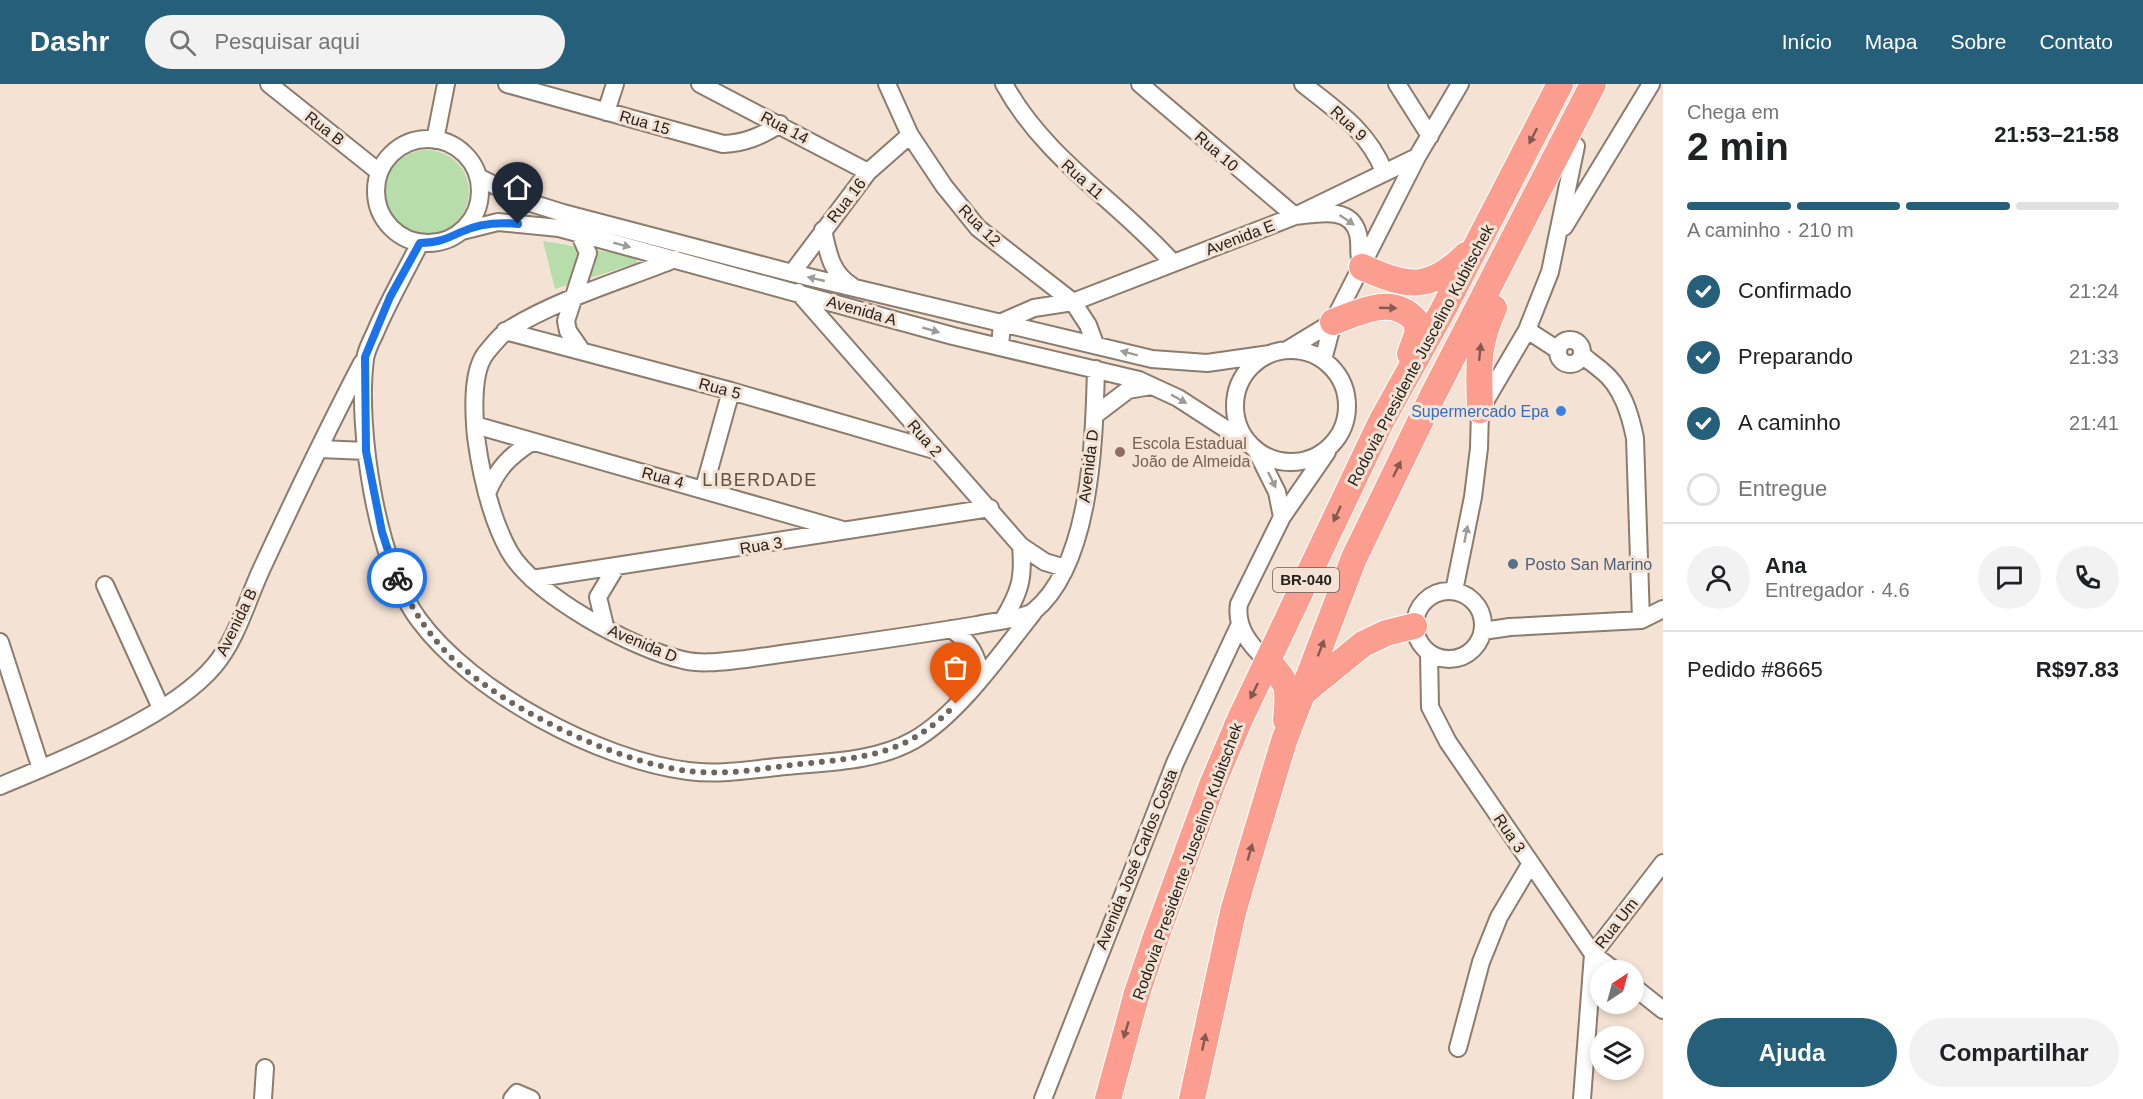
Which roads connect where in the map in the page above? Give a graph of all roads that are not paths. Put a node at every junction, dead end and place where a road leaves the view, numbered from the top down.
1 (269, 84) edge
2 (446, 84) edge
3 (507, 84) edge
4 (615, 84) edge
5 (700, 84) edge
6 (887, 84) edge
7 (1004, 84) edge
8 (1140, 84) edge
9 (1303, 84) edge
10 (1397, 84) edge
11 (1460, 84) edge
12 (1560, 84) edge
13 (1593, 84) edge
14 (1608, 84) edge
15 (1651, 84) edge
16 (606, 112) junction
17 (780, 124) junction
18 (910, 135) junction
19 (1430, 136) junction
20 (435, 140) junction
21 (1576, 146) junction
22 (1417, 157) junction
23 (1384, 171) junction
24 (379, 172) junction
25 (868, 172) junction
26 (478, 177) junction
27 (1295, 216) junction
28 (823, 230) junction
29 (462, 231) junction
30 (579, 233) junction
31 (1559, 236) junction
32 (1479, 242) junction
33 (420, 243) junction
34 (675, 259) junction
35 (1173, 263) junction
36 (1362, 267) junction
37 (792, 273) junction
38 (857, 289) junction
39 (798, 292) junction
40 (572, 300) junction
41 (1073, 302) junction
42 (1002, 322) junction
43 (1333, 322) junction
44 (1527, 330) junction
45 (506, 331) junction
46 (1095, 344) junction
47 (1000, 346) junction
48 (1287, 350) junction
49 (582, 351) junction
50 (1269, 354) junction
51 (365, 357) junction
52 (1323, 360) junction
53 (1096, 369) junction
54 (1152, 386) junction
55 (731, 391) junction
56 (1480, 410) junction
57 (1095, 415) junction
58 (1381, 422) junction
59 (475, 425) junction
60 (530, 443) junction
61 (1333, 444) junction
62 (1251, 445) junction
63 (320, 448) junction
64 (934, 450) junction
65 (366, 451) junction
66 (704, 488) junction
67 (488, 491) junction
68 (990, 508) junction
69 (1282, 517) junction
70 (850, 532) junction
71 (1021, 546) junction
72 (616, 567) junction
73 (1065, 568) junction
74 (532, 579) junction
75 (105, 585) dead end
76 (1454, 591) junction
77 (1663, 609) edge
78 (1033, 613) junction
79 (1004, 620) junction
80 (1641, 620) junction
81 (1240, 624) junction
82 (605, 626) junction
83 (1414, 626) junction
84 (1483, 626) junction
85 (951, 629) junction
86 (0, 642) edge
87 (1435, 656) junction
88 (1268, 662) junction
89 (982, 677) junction
90 (1303, 693) junction
91 (161, 708) junction
92 (1284, 741) junction
93 (41, 769) junction
94 (0, 786) edge
95 (1531, 863) junction
96 (1663, 863) edge
97 (1593, 954) junction
98 (1601, 960) edge
99 (1644, 995) edge
100 (1663, 1010) edge
101 (1458, 1048) dead end
102 (265, 1068) dead end
103 (263, 1099) edge
104 (512, 1099) edge
105 (531, 1099) edge
106 (1043, 1099) edge
107 (1108, 1099) edge
108 (1192, 1099) edge
109 (1582, 1099) edge

1 - 24 street, Rua B
2 - 20 street
3 - 16 street, Rua 15
4 - 16 street
5 - 17 street, Rua 14
6 - 18 street, Rua 12
7 - 35 street, Rua 11
8 - 27 street, Rua 10
9 - 23 street, Rua 9
10 - 19 street
11 - 19 street
12 -> 32 highway, Rodovia Presidente Juscelino Kubitschek / BR-040
90 -> 13 highway, Rodovia Presidente Juscelino Kubitschek / BR-040
14 - 21 highway
15 - 31 street
16 - 17 street, Rua 15
17 - 25 street, Rua 14
18 - 25 street, Rua 16
18 - 41 street, Rua 12
19 - 22 street
20 - 24 street
20 - 26 street
21 - 31 street
56 -> 21 highway
22 - 23 street, Avenida E
22 - 36 street
23 - 27 street, Avenida E
24 - 33 street
25 - 28 street, Rua 16
26 - 29 street
26 - 37 street, Avenida A
27 - 35 street, Avenida E
27 -> 36 street
28 - 37 street, Rua 16
28 - 38 street
29 - 30 street, Avenida A
29 - 33 street
30 -> 34 street, Avenida A
30 - 40 street
31 - 44 street
32 - 36 highway
32 - 58 highway, Rodovia Presidente Juscelino Kubitschek / BR-040
33 - 51 street, Avenida B
34 - 39 street, Avenida A
34 - 40 street, Avenida D
35 - 41 street, Avenida E
36 - 43 street
38 -> 37 street, Avenida A
38 - 42 street, Avenida A
39 -> 47 street, Avenida A
39 - 64 street, Rua 2
40 - 45 street, Avenida D
40 - 49 street
41 - 42 street, Avenida E
41 - 46 street, Rua 12
42 - 46 street, Avenida A
42 - 47 street
43 - 48 street
43 - 52 street
43 -> 58 highway
44 - 56 street
44 - 80 street
45 - 49 street, Rua 5
45 - 59 street, Avenida D
50 -> 46 street, Avenida A
47 - 53 street, Avenida A
48 - 50 street
48 - 52 street
49 - 55 street, Rua 5
50 - 62 street
51 - 63 street, Avenida B
51 - 65 street
52 - 61 street
53 - 54 street, Avenida A
53 - 57 street, Avenida D
54 - 57 street
54 -> 62 street, Avenida A
55 - 64 street, Rua 5
55 - 66 street
76 -> 56 street
57 - 73 street, Avenida D
58 -> 88 highway, Rodovia Presidente Juscelino Kubitschek / BR-040
59 - 60 street, Rua 4
59 - 67 street, Avenida D
60 - 66 street, Rua 4
60 - 67 street
61 - 62 street
61 - 69 street, Avenida José Carlos Costa
62 -> 69 street
63 - 65 street
63 - 91 street, Avenida B
64 - 68 street, Rua 2
65 - 89 street
66 - 70 street, Rua 4
67 - 74 street, Avenida D
68 - 70 street, Rua 3
68 - 71 street, Rua 2
69 - 81 street, Avenida José Carlos Costa
70 - 72 street, Rua 3
71 - 73 street, Rua 2
71 - 79 street
72 - 74 street, Rua 3
72 - 82 street
73 - 78 street, Avenida D
74 - 82 street, Avenida D
75 - 91 street
76 - 83 street
76 - 84 street
77 - 80 street
78 - 79 street, Avenida D
78 - 89 street
79 - 85 street, Avenida D
80 - 84 street
81 - 88 street
81 - 106 street, Avenida José Carlos Costa
82 - 85 street, Avenida D
83 - 87 street
83 - 90 highway
84 - 87 street
85 - 89 street
86 - 93 street
87 - 95 street, Rua 3
88 - 92 highway
88 -> 107 highway, Rodovia Presidente Juscelino Kubitschek / BR-040
90 - 92 highway, Rodovia Presidente Juscelino Kubitschek / BR-040
91 - 93 street, Avenida B
108 -> 92 highway, Rodovia Presidente Juscelino Kubitschek / BR-040
93 - 94 street, Avenida B
95 - 97 street, Rua 3
95 - 101 street
96 - 97 street, Rua Um
97 - 98 street, Rua 3
97 - 109 street, Rua Um
99 - 100 street
102 - 103 street
104 - 105 street

